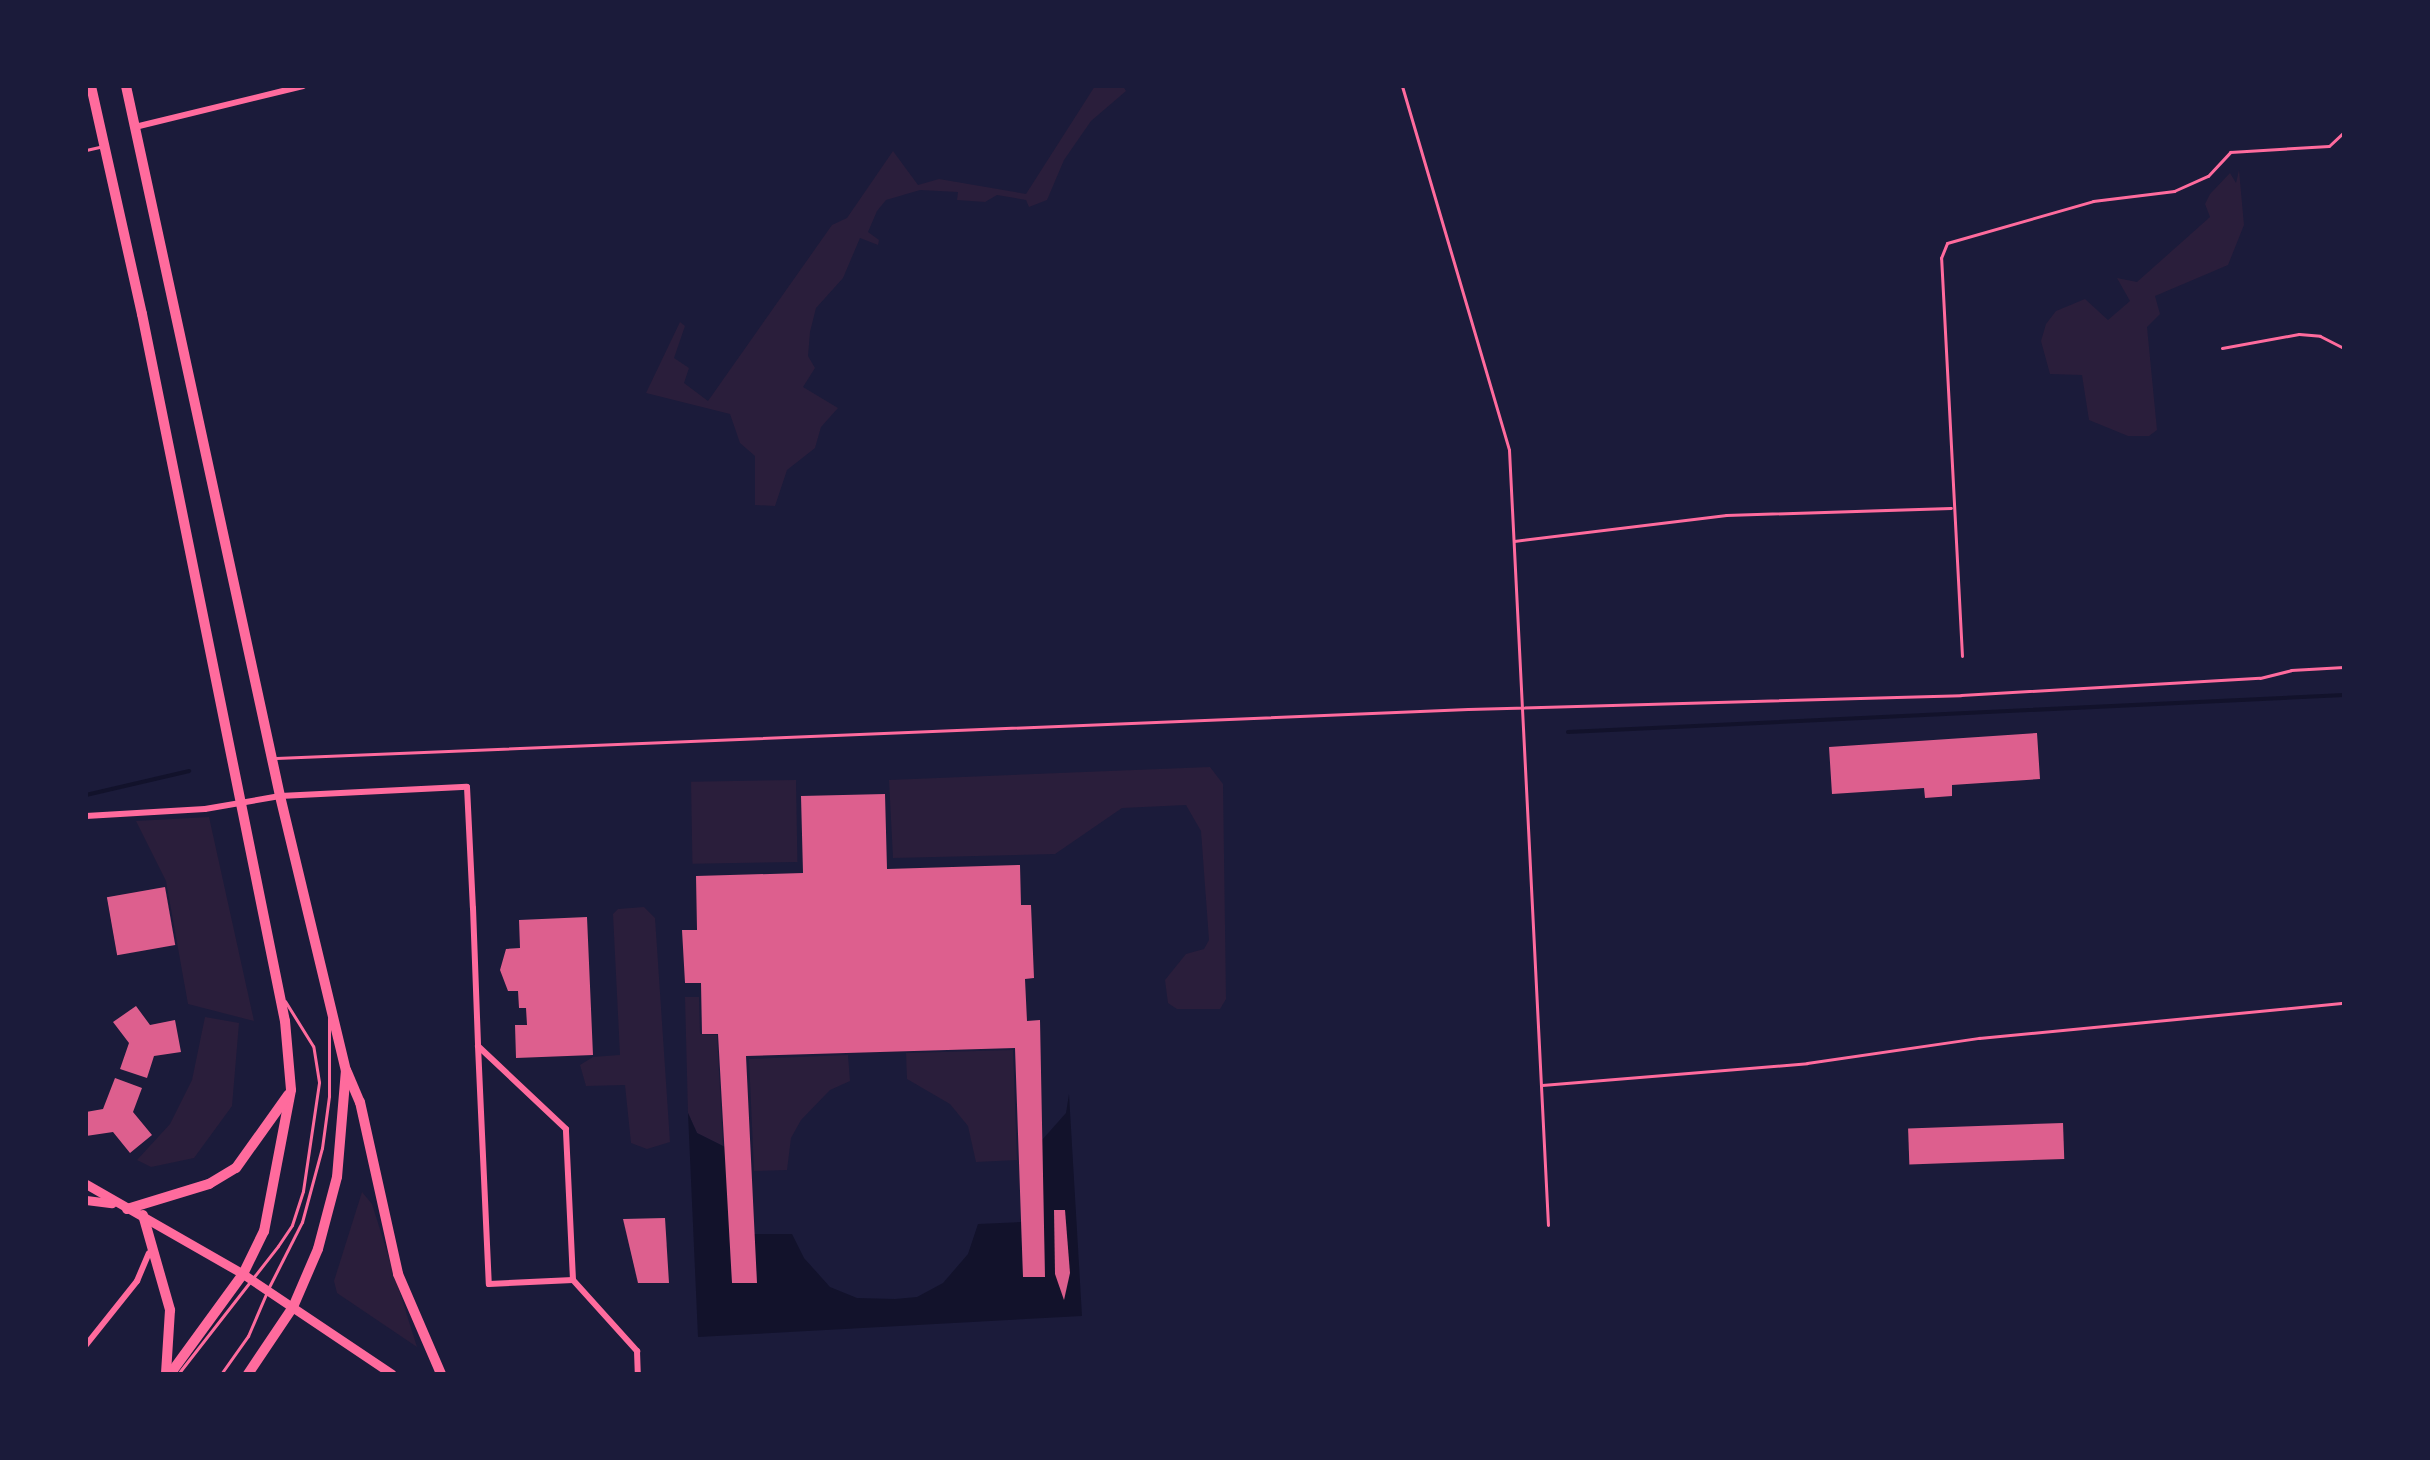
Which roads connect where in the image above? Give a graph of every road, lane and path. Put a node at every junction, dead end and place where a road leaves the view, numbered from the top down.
1 (91, 86) edge
2 (126, 86) edge
3 (303, 86) edge
4 (1402, 86) edge
5 (286, 88) edge
6 (135, 127) junction
7 (2344, 132) edge
8 (103, 146) junction
9 (86, 150) edge
10 (2222, 348) dead end
11 (2344, 348) edge
12 (1951, 508) junction
13 (1514, 541) junction
14 (1962, 656) dead end
15 (2344, 667) edge
16 (1523, 709) junction
17 (272, 758) junction
18 (280, 796) junction
19 (240, 800) junction
20 (86, 816) edge
21 (277, 988) junction
22 (2341, 1003) dead end
23 (329, 1008) junction
24 (478, 1046) junction
25 (346, 1070) junction
26 (1542, 1085) junction
27 (291, 1090) junction
28 (86, 1184) edge
29 (86, 1191) edge
30 (86, 1200) edge
31 (116, 1203) junction
32 (127, 1209) junction
33 (143, 1215) junction
34 (1548, 1225) dead end
35 (149, 1253) junction
36 (248, 1277) junction
37 (573, 1280) junction
38 (268, 1289) junction
39 (293, 1307) junction
40 (86, 1345) edge
41 (168, 1374) edge
42 (178, 1374) edge
43 (221, 1374) edge
44 (248, 1374) edge
45 (392, 1374) edge
46 (441, 1374) edge
47 (638, 1374) edge

1 - 8 main road
2 - 6 main road
3 - 5 street
4 - 13 lane
5 - 6 street
6 - 17 main road
7 - 12 lane
8 - 9 lane
8 - 19 main road
10 - 11 lane
12 - 13 lane
12 - 14 lane
13 - 16 lane
15 - 16 lane
16 - 17 lane
16 - 26 lane
17 - 18 main road
18 - 19 street
18 - 23 main road
18 - 24 street
19 - 20 street
19 - 21 main road
21 - 27 main road
21 - 36 lane
22 - 26 lane
23 - 25 main road
23 - 38 lane
24 - 37 street
24 - 37 street
25 - 39 main road
25 - 46 main road
26 - 34 lane
27 - 32 main road
27 - 36 main road
28 - 31 main road
29 - 31 main road
30 - 31 main road
31 - 32 main road
32 - 33 main road
33 - 35 main road
33 - 36 main road
35 - 40 street
35 - 41 main road
36 - 38 main road
36 - 41 main road
36 - 42 lane
37 - 47 street
38 - 39 main road
38 - 43 lane
39 - 44 main road
39 - 45 main road

